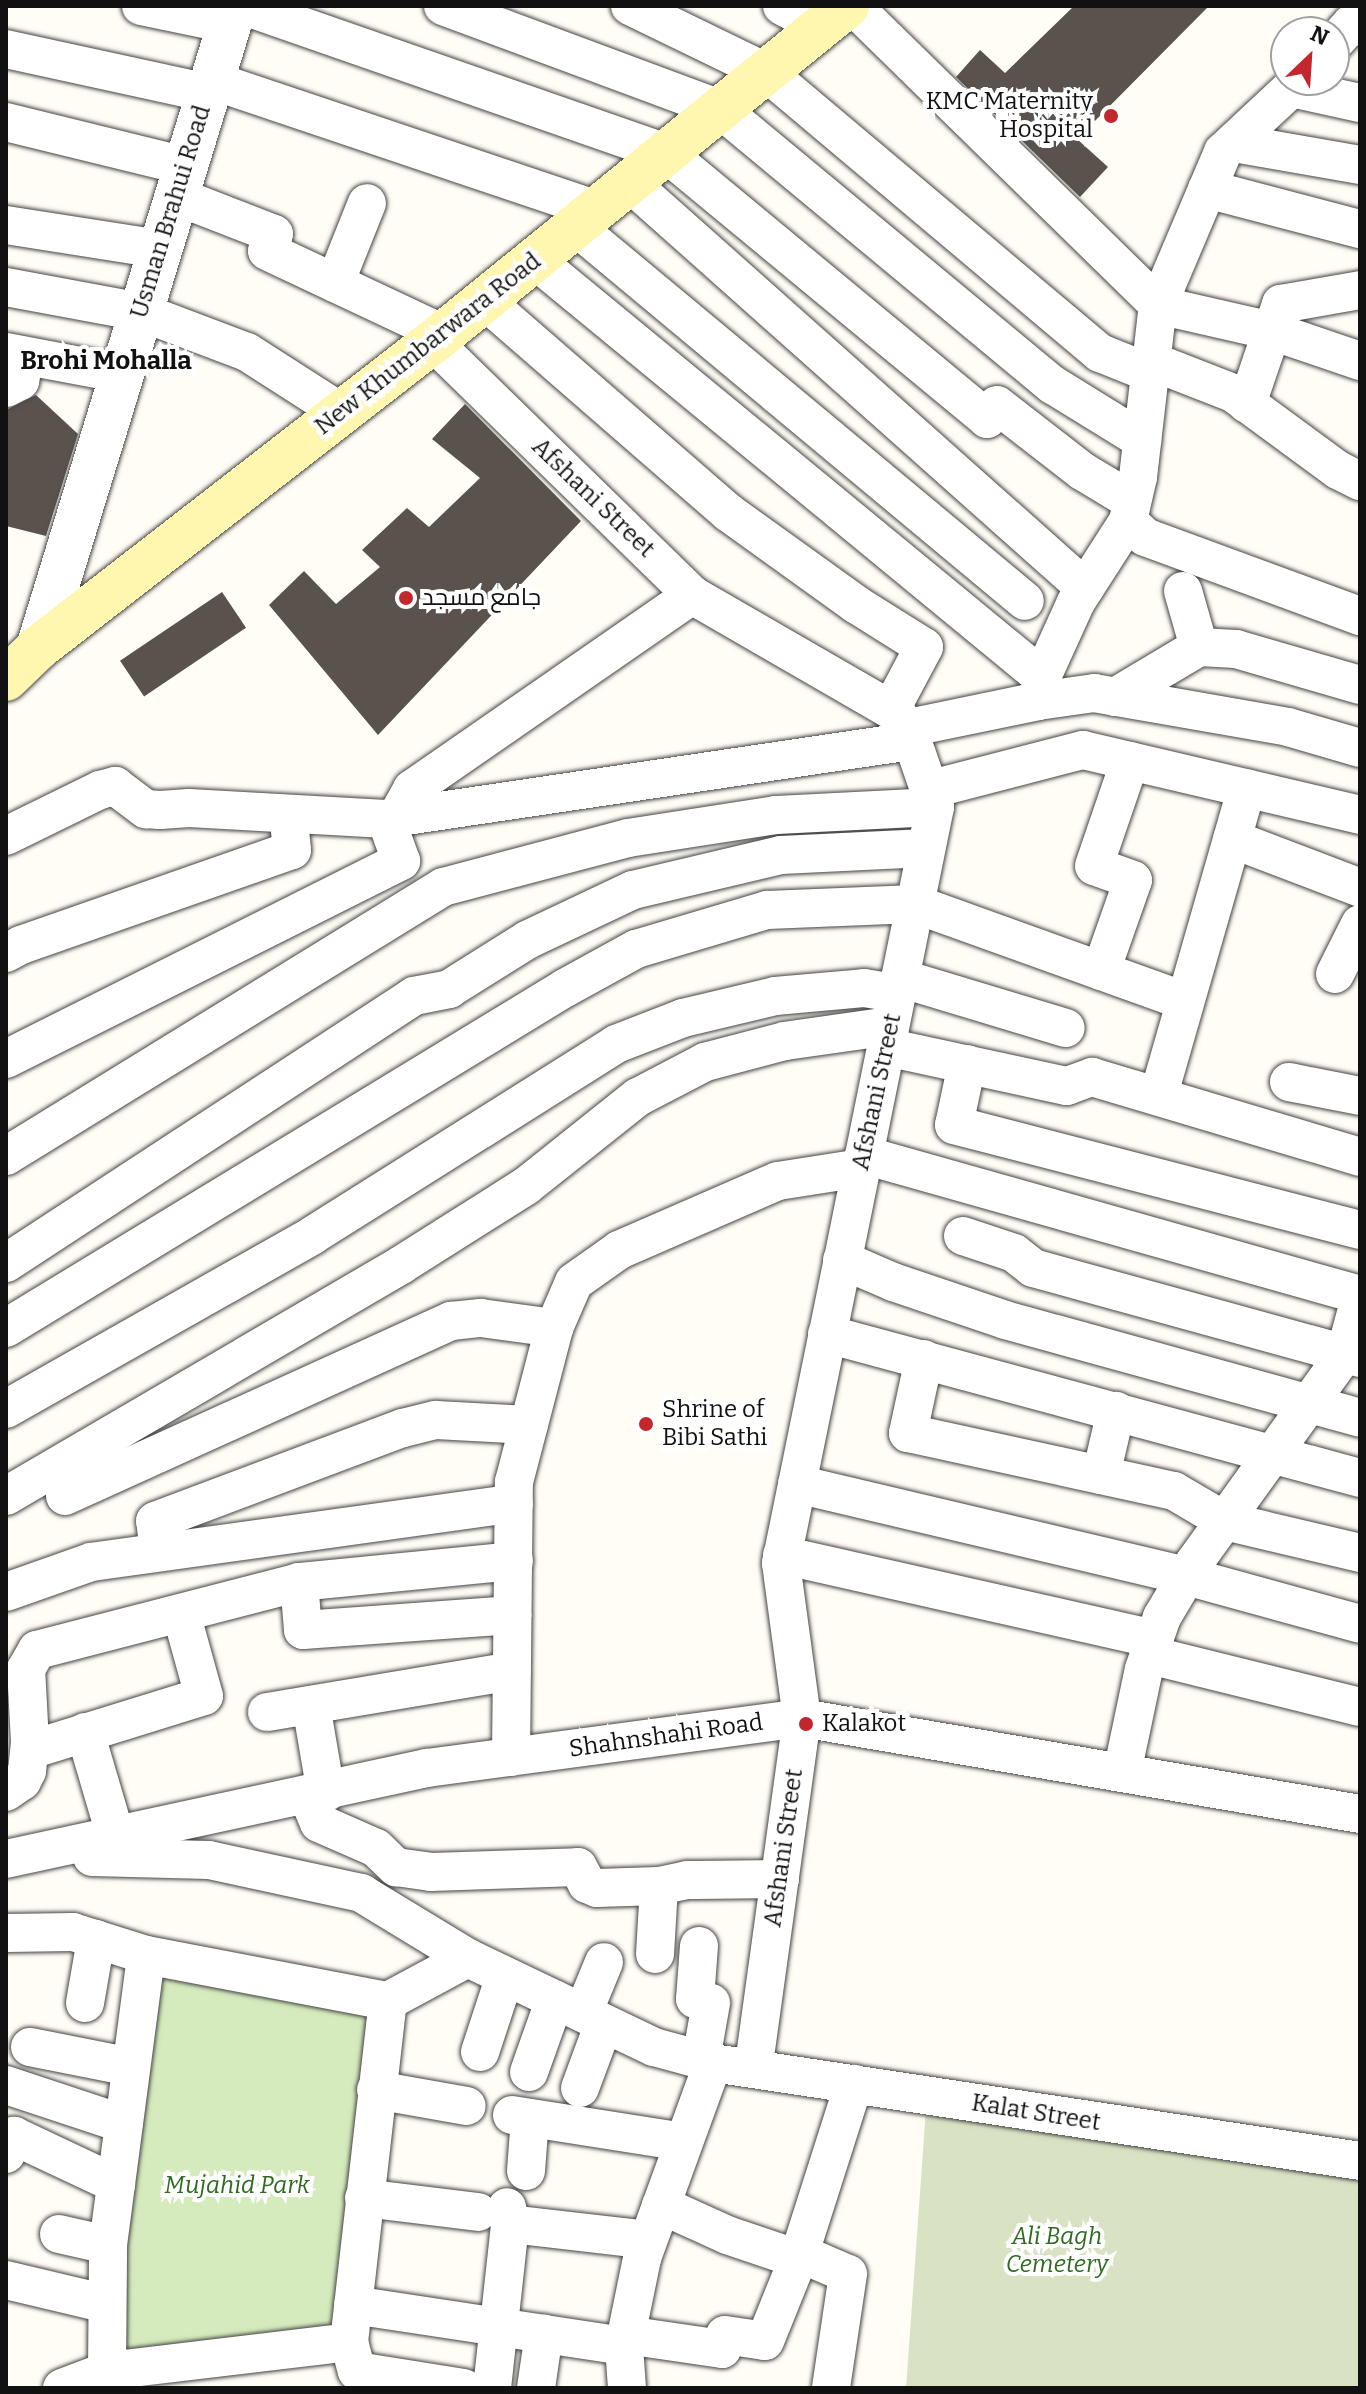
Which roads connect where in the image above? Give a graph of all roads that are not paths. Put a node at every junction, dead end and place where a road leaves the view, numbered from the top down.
1 (141, 6) edge
2 (443, 6) edge
3 (630, 6) edge
4 (782, 6) edge
5 (236, 12) edge
6 (841, 13) edge
7 (6, 49) edge
8 (766, 72) junction
9 (209, 87) junction
10 (1283, 96) edge
11 (1336, 96) edge
12 (1360, 103) edge
13 (720, 109) junction
14 (6, 122) edge
15 (1234, 143) junction
16 (666, 153) junction
17 (1360, 165) edge
18 (180, 181) junction
19 (1207, 189) junction
20 (367, 203) dead end
21 (601, 207) junction
22 (6, 225) edge
23 (1360, 229) edge
24 (160, 249) junction
25 (535, 260) junction
26 (335, 283) junction
27 (6, 287) edge
28 (1360, 290) edge
29 (485, 301) junction
30 (1158, 305) junction
31 (141, 312) junction
32 (1272, 331) junction
33 (438, 338) junction
34 (16, 354) edge
35 (1360, 361) edge
36 (1151, 367) junction
37 (122, 374) junction
38 (6, 388) edge
39 (1247, 404) junction
40 (342, 413) junction
41 (1142, 440) junction
42 (1360, 481) edge
43 (969, 485) junction
44 (1130, 511) junction
45 (937, 528) junction
46 (1085, 588) junction
47 (1183, 591) dead end
48 (692, 595) junction
49 (1025, 601) dead end
50 (1360, 616) edge
51 (1199, 647) junction
52 (38, 648) junction
53 (6, 679) edge
54 (1360, 685) edge
55 (1040, 689) junction
56 (1115, 697) junction
57 (903, 726) junction
58 (1360, 748) edge
59 (1130, 761) junction
60 (1247, 788) junction
61 (932, 798) junction
62 (288, 814) junction
63 (1360, 815) edge
64 (391, 818) junction
65 (6, 836) edge
66 (1232, 839) junction
67 (926, 848) junction
68 (1360, 888) edge
69 (915, 904) junction
70 (1360, 924) edge
71 (6, 953) edge
72 (1101, 971) junction
73 (1335, 974) dead end
74 (1185, 1001) junction
75 (893, 1011) junction
76 (1066, 1028) dead end
77 (6, 1059) edge
78 (967, 1064) junction
79 (1289, 1082) dead end
80 (1159, 1094) junction
81 (1360, 1096) edge
82 (6, 1156) edge
83 (1360, 1157) edge
84 (862, 1161) junction
85 (1360, 1230) edge
86 (963, 1236) dead end
87 (842, 1260) junction
88 (6, 1263) edge
89 (1360, 1296) edge
90 (6, 1328) edge
91 (554, 1328) junction
92 (827, 1334) junction
93 (1353, 1356) edge
94 (924, 1359) junction
95 (1310, 1404) junction
96 (6, 1409) edge
97 (1116, 1411) junction
98 (1360, 1418) edge
99 (529, 1425) junction
100 (1276, 1453) junction
101 (1101, 1475) junction
102 (1360, 1478) edge
103 (797, 1484) junction
104 (6, 1496) edge
105 (65, 1496) dead end
106 (514, 1503) junction
107 (1225, 1521) junction
108 (159, 1552) junction
109 (1360, 1553) edge
110 (782, 1555) junction
111 (514, 1561) junction
112 (1186, 1576) junction
113 (299, 1582) junction
114 (6, 1592) edge
115 (181, 1613) junction
116 (512, 1615) junction
117 (1360, 1624) edge
118 (1152, 1647) junction
119 (512, 1671) junction
120 (311, 1705) junction
121 (1360, 1707) edge
122 (267, 1712) dead end
123 (802, 1718) junction
124 (85, 1732) junction
125 (30, 1750) junction
126 (511, 1757) junction
127 (1122, 1773) junction
128 (6, 1792) edge
129 (317, 1795) junction
130 (1360, 1814) edge
131 (116, 1837) junction
132 (16, 1857) edge
133 (780, 1879) junction
134 (659, 1886) junction
135 (6, 1933) edge
136 (96, 1939) junction
137 (699, 1946) dead end
138 (655, 1954) dead end
139 (146, 1955) junction
140 (468, 1958) junction
141 (604, 1962) dead end
142 (505, 1976) junction
143 (388, 2001) junction
144 (85, 2003) dead end
145 (581, 2011) junction
146 (30, 2047) dead end
147 (480, 2052) dead end
148 (707, 2061) junction
149 (131, 2067) junction
150 (753, 2069) junction
151 (529, 2072) dead end
152 (854, 2084) junction
153 (6, 2085) edge
154 (580, 2088) dead end
155 (376, 2090) junction
156 (467, 2106) dead end
157 (124, 2124) junction
158 (684, 2142) junction
159 (6, 2154) edge
160 (1360, 2161) edge
161 (526, 2171) dead end
162 (116, 2184) junction
163 (364, 2198) junction
164 (498, 2214) junction
165 (654, 2223) junction
166 (59, 2234) dead end
167 (108, 2245) junction
168 (799, 2256) junction
169 (6, 2280) edge
170 (107, 2304) junction
171 (351, 2323) junction
172 (497, 2327) junction
173 (544, 2334) junction
174 (625, 2340) junction
175 (107, 2371) junction
176 (217, 2373) edge
177 (392, 2382) edge
178 (62, 2388) edge
179 (464, 2388) edge
180 (492, 2388) edge
181 (536, 2388) edge
182 (627, 2388) edge
183 (831, 2388) edge

1 - 5 street
2 - 13 street
3 - 8 street
4 - 6 street
5 - 9 street, Usman Brahui Road
5 - 16 street
6 - 8 main road, New Khumbarwara Road
6 - 30 street
7 - 9 street
8 - 13 main road, New Khumbarwara Road
8 - 36 street
9 - 18 street, Usman Brahui Road
9 - 21 street
10 - 15 street
11 - 12 street
13 - 16 main road, New Khumbarwara Road
13 - 41 street
14 - 18 street
15 - 17 street
15 - 19 street
16 - 21 main road, New Khumbarwara Road
16 - 44 street
18 - 24 street, Usman Brahui Road
18 - 26 street, Afshani Street
19 - 23 street
19 - 30 street
20 - 26 street
21 - 25 main road, New Khumbarwara Road
21 - 43 street
21 - 45 street
22 - 24 street
24 - 31 street, Usman Brahui Road
25 - 29 main road, New Khumbarwara Road
25 - 55 street
26 - 33 street, Afshani Street
27 - 31 street
28 - 32 street
29 - 33 main road, New Khumbarwara Road
29 - 57 street
30 - 32 street
30 - 36 street
31 - 37 street, Usman Brahui Road
31 - 40 street
32 - 35 street
32 - 39 street
33 - 40 main road, New Khumbarwara Road
33 - 48 street, Afshani Street
34 - 37 street
34 - 38 street
36 - 39 street
36 - 41 street
37 - 52 street, Usman Brahui Road
39 - 42 street
40 - 52 main road, New Khumbarwara Road
41 - 44 street
43 - 45 street
43 - 46 street
44 - 46 street
44 - 50 street
45 - 49 street
46 - 55 street
47 - 51 street
48 - 57 street, Afshani Street
48 - 64 street
51 - 54 street
51 - 56 street
52 - 53 main road, New Khumbarwara Road
55 - 56 street
55 - 57 street
56 - 58 street
57 - 61 street
57 - 64 street
59 - 60 street
59 - 61 street
59 - 72 street
60 - 63 street
60 - 66 street
61 - 67 street, Afshani Street
61 - 82 street
62 - 64 street
62 - 65 street
62 - 71 street
64 - 77 street
66 - 68 street
66 - 74 street
67 - 69 street, Afshani Street
67 - 88 street
69 - 72 street
69 - 75 street, Afshani Street
69 - 90 street
70 - 73 street
72 - 74 street
74 - 80 street
75 - 76 street
75 - 78 street
75 - 84 street, Afshani Street
75 - 96 street
75 - 104 street
78 - 80 street
78 - 85 street
79 - 81 street
80 - 83 street
84 - 87 street, Afshani Street
84 - 89 street
84 - 91 street
86 - 93 street
87 - 92 street, Afshani Street
87 - 95 street
89 - 93 street
91 - 99 street
91 - 105 street
92 - 94 street
92 - 103 street, Afshani Street
93 - 95 street
94 - 97 street
94 - 101 street
95 - 98 street
95 - 100 street
97 - 100 street
97 - 101 street
99 - 106 street
99 - 108 street
100 - 102 street
100 - 107 street
101 - 107 street
103 - 110 street, Afshani Street
103 - 112 street
106 - 108 street
106 - 111 street
107 - 109 street
107 - 112 street
108 - 114 street
110 - 118 street
110 - 123 street, Afshani Street
111 - 113 street
111 - 116 street
112 - 117 street
112 - 118 street
113 - 115 street
113 - 116 street
115 - 124 street
115 - 125 street
116 - 119 street
118 - 121 street
118 - 127 street
119 - 120 street
119 - 126 street
120 - 122 street
120 - 129 street
123 - 126 street, Shahnshahi Road
123 - 127 street, Shahnshahi Road
123 - 133 street, Afshani Street
124 - 125 street
124 - 131 street
125 - 128 street
126 - 129 street, Shahnshahi Road
127 - 130 street, Shahnshahi Road
129 - 131 street, Shahnshahi Road
129 - 134 street
131 - 132 street, Shahnshahi Road
132 - 140 street, Kalat Street
133 - 134 street
133 - 150 street, Afshani Street
134 - 138 street
135 - 136 street
136 - 139 street
136 - 144 street
137 - 148 street
139 - 143 street
139 - 149 street
140 - 142 street, Kalat Street
140 - 143 street
141 - 145 street
142 - 145 street, Kalat Street
142 - 147 street
143 - 155 street
145 - 148 street, Kalat Street
145 - 151 street
145 - 154 street
146 - 149 street
148 - 150 street, Kalat Street
148 - 158 street
149 - 157 street
150 - 152 street, Kalat Street
152 - 160 street, Kalat Street
152 - 168 street
153 - 157 street
155 - 156 street
155 - 163 street
157 - 162 street
158 - 161 street
158 - 165 street
159 - 162 street
162 - 167 street
163 - 164 street
163 - 171 street
164 - 165 street
164 - 172 street
165 - 168 street
165 - 174 street
166 - 167 street
167 - 170 street
168 - 174 street
168 - 183 street
169 - 170 street
170 - 175 street
171 - 172 street
171 - 176 street
171 - 177 street
172 - 173 street
172 - 180 street
173 - 174 street
173 - 181 street
174 - 182 street
175 - 176 street
175 - 178 street
177 - 179 street

